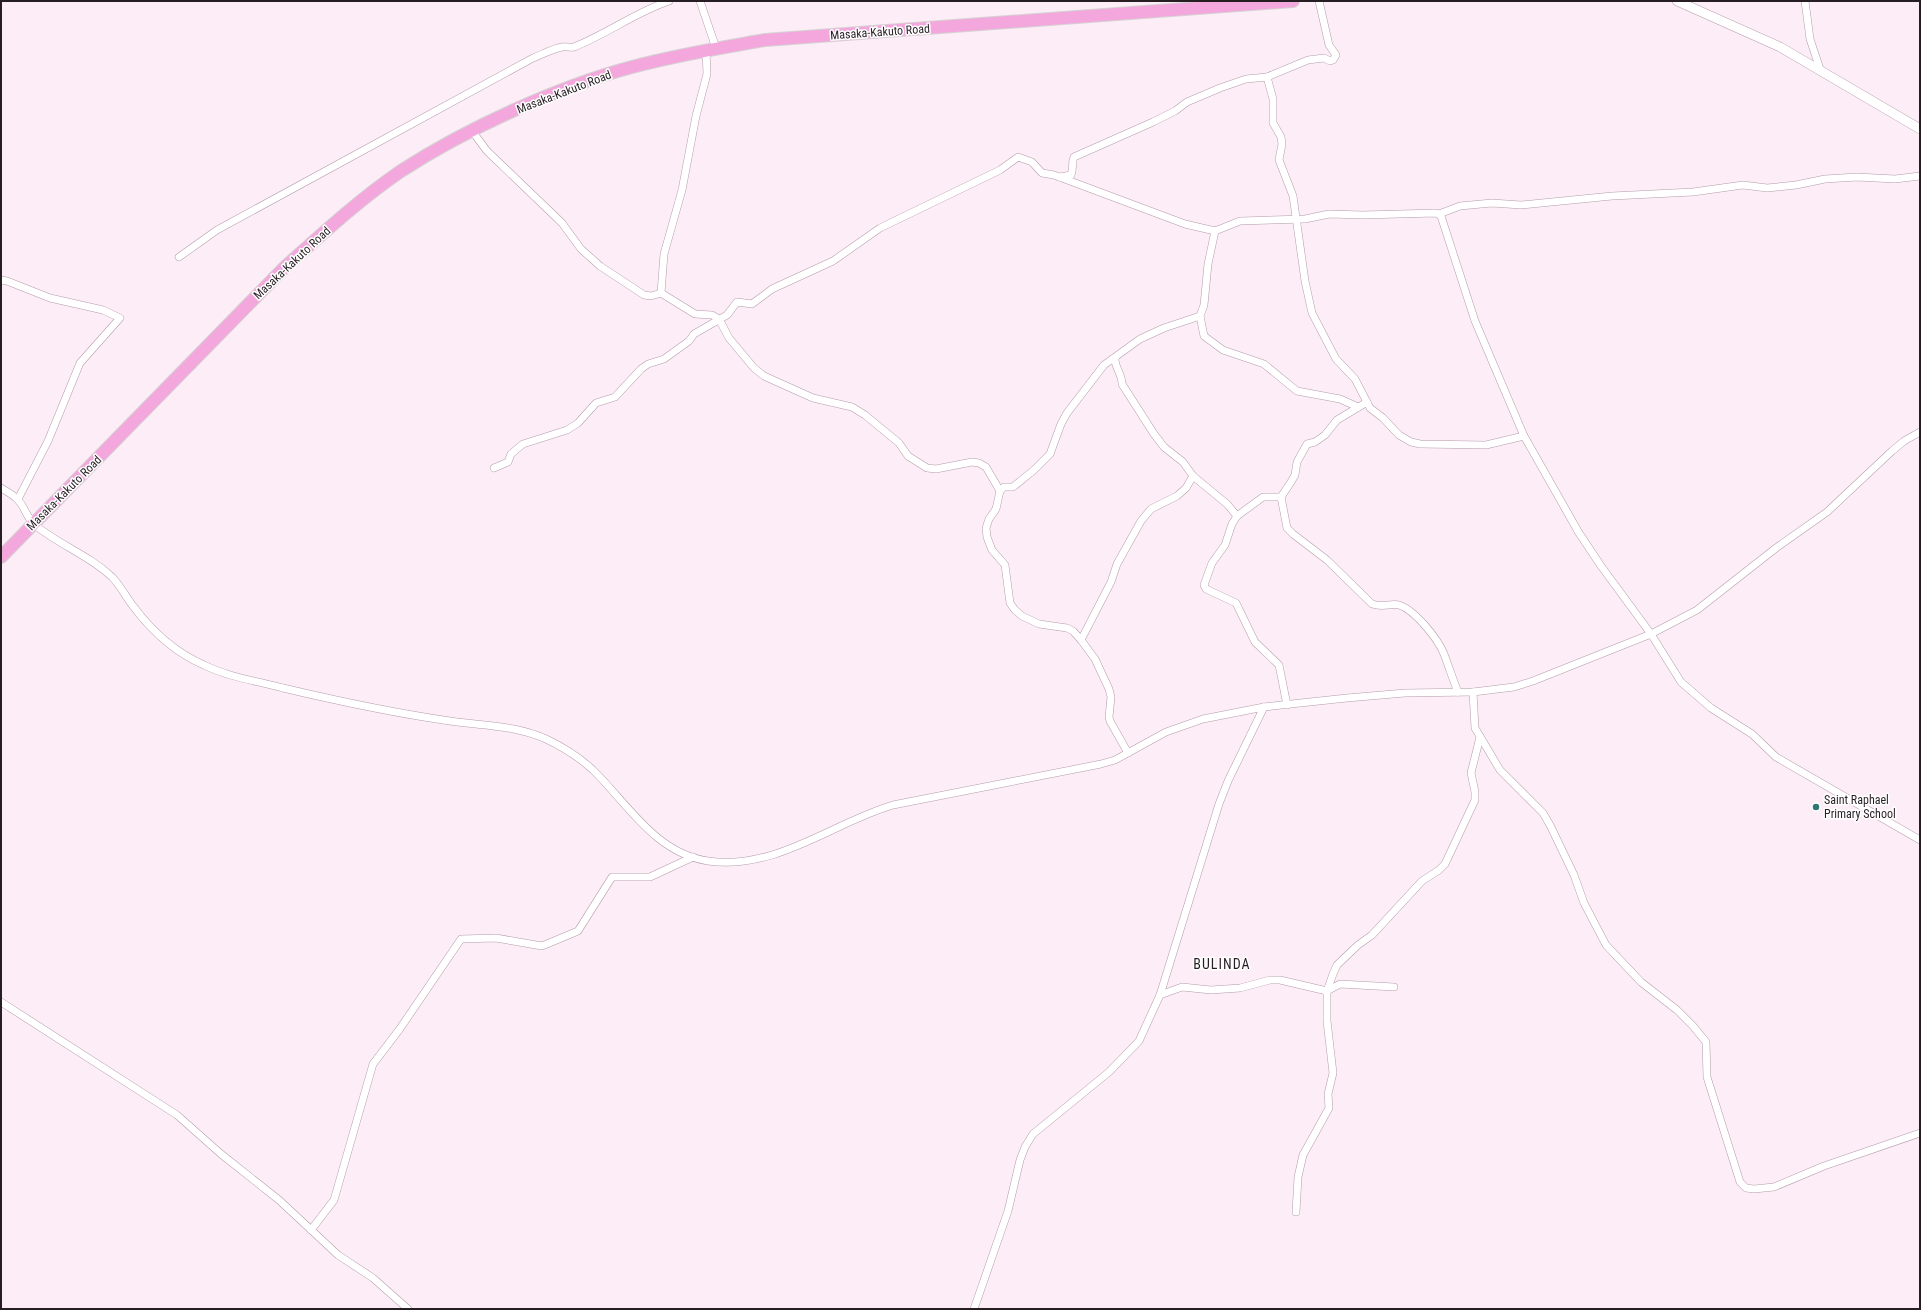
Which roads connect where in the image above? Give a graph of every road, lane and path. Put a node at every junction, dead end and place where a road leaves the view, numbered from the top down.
1 (669, 1) edge
2 (700, 1) edge
3 (1293, 1) edge
4 (1319, 1) edge
5 (1677, 1) edge
6 (1805, 1) edge
7 (711, 49) junction
8 (1821, 72) junction
9 (1267, 77) junction
10 (1920, 129) edge
11 (472, 131) junction
12 (1920, 176) edge
13 (1060, 177) junction
14 (1439, 214) junction
15 (1296, 219) junction
16 (1215, 231) junction
17 (178, 257) dead end
18 (1, 280) edge
19 (660, 293) junction
20 (1200, 316) junction
21 (719, 319) junction
22 (1115, 359) junction
23 (1367, 402) junction
24 (1358, 406) junction
25 (1920, 432) edge
26 (1524, 436) junction
27 (494, 468) dead end
28 (1193, 476) junction
29 (1, 488) edge
30 (1000, 492) junction
31 (1281, 497) junction
32 (18, 499) junction
33 (1237, 516) junction
34 (33, 524) junction
35 (1, 557) edge
36 (1651, 634) junction
37 (1081, 640) junction
38 (1458, 692) junction
39 (1474, 692) junction
40 (1287, 705) junction
41 (1264, 707) junction
42 (1480, 737) junction
43 (1128, 753) junction
44 (1920, 840) edge
45 (693, 857) junction
46 (1394, 987) dead end
47 (1327, 991) junction
48 (1160, 995) junction
49 (1, 1002) edge
50 (1920, 1133) edge
51 (1296, 1212) dead end
52 (311, 1230) junction
53 (408, 1309) edge
54 (974, 1309) edge

1 - 17 street
2 - 7 street
3 - 7 highway, Masaka-Kakuto Road
4 - 9 street
5 - 8 street
6 - 8 street
7 - 11 highway, Masaka-Kakuto Road
7 - 19 street
8 - 10 street
9 - 13 street
9 - 15 street
11 - 19 street
11 - 34 highway, Masaka-Kakuto Road
12 - 14 street
13 - 16 street
13 - 21 street
14 - 15 street
14 - 26 street
15 - 16 street
15 - 23 street
16 - 20 street
18 - 32 street
19 - 21 street
20 - 22 street
20 - 24 street
21 - 27 street
21 - 30 street
22 - 28 street
22 - 30 street
23 - 24 street
23 - 26 street
24 - 31 street
25 - 36 street
26 - 36 street
28 - 33 street
28 - 37 street
29 - 32 street
30 - 37 street
31 - 33 street
31 - 38 street
32 - 34 street
33 - 40 street
34 - 35 highway, Masaka-Kakuto Road
34 - 45 street
36 - 39 street
36 - 44 street
37 - 43 street
38 - 39 street
38 - 40 street
39 - 42 street
40 - 41 street
41 - 43 street
41 - 48 street
42 - 47 street
42 - 50 street
43 - 45 street
45 - 52 street
46 - 47 street
47 - 48 street
47 - 51 street
48 - 54 street
49 - 52 street
52 - 53 street

